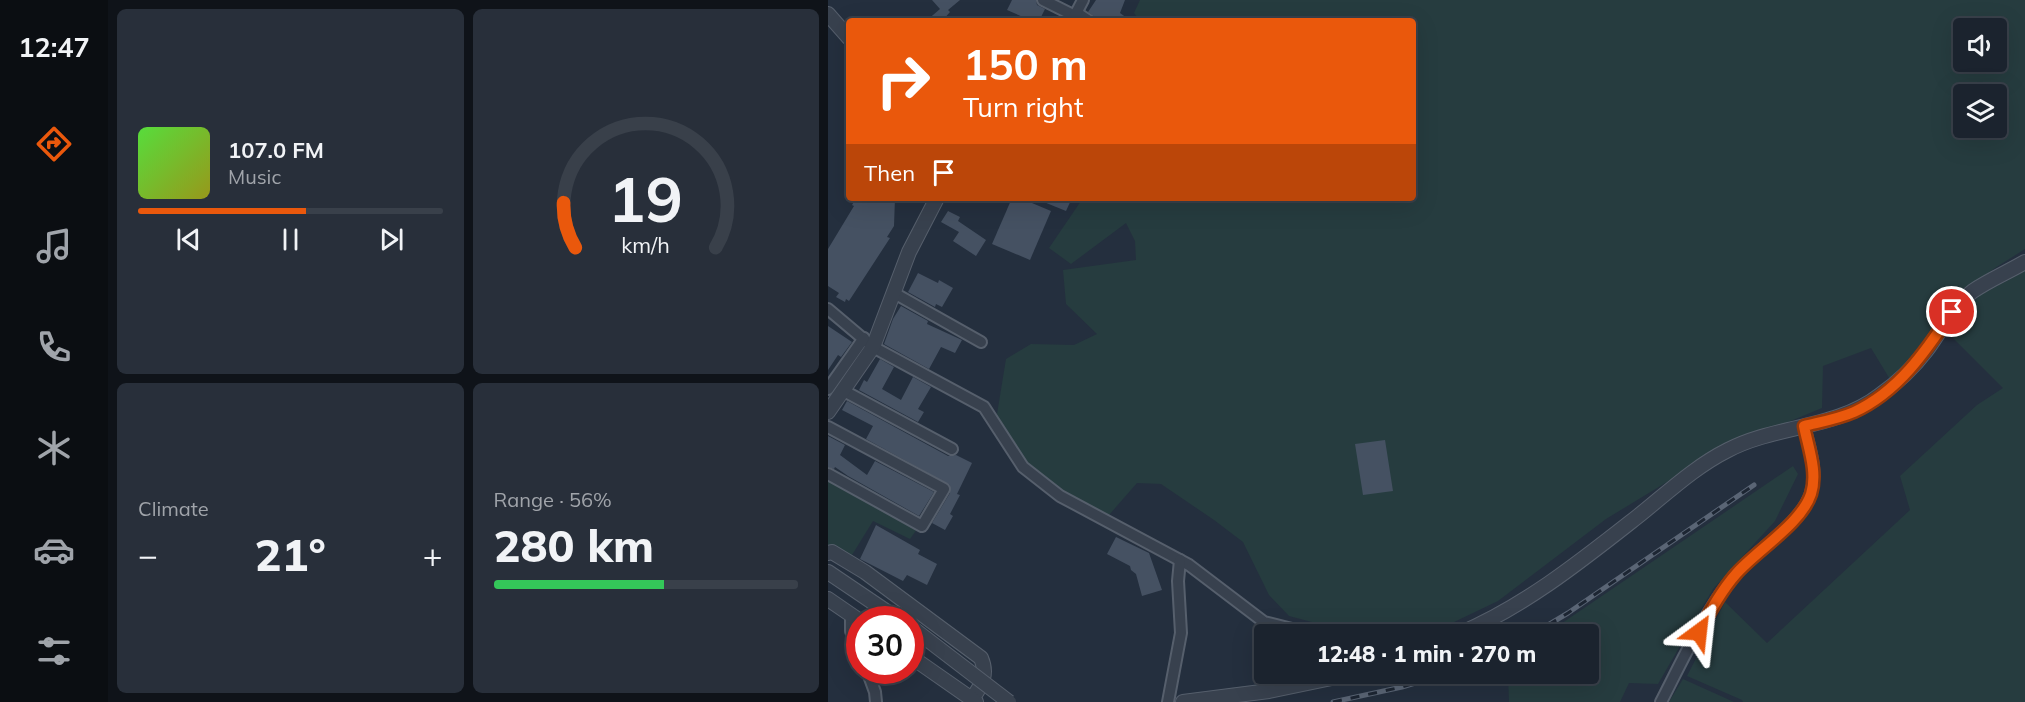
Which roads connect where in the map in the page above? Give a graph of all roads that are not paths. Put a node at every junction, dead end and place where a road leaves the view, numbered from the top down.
1 (1043, 0) edge
2 (1083, 0) edge
3 (828, 14) edge
4 (1074, 17) edge
5 (846, 35) edge
6 (935, 201) edge
7 (2025, 262) edge
8 (894, 293) junction
9 (828, 309) edge
10 (981, 342) dead end
11 (869, 343) junction
12 (828, 389) edge
13 (844, 391) junction
14 (828, 412) edge
15 (828, 426) edge
16 (1804, 426) junction
17 (952, 449) dead end
18 (828, 474) edge
19 (828, 553) edge
20 (1180, 560) junction
21 (828, 572) edge
22 (828, 599) edge
23 (878, 606) edge
24 (846, 612) edge
25 (1272, 624) edge
26 (1481, 624) edge
27 (924, 637) edge
28 (924, 667) edge
29 (872, 684) edge
30 (1305, 684) edge
31 (972, 701) edge
32 (876, 702) edge
33 (1010, 702) edge
34 (1168, 702) edge
35 (1183, 702) edge
36 (1661, 702) edge

1 - 4 street
2 - 4 street
3 - 5 street
6 - 8 street
7 - 16 street
8 - 10 street
8 - 11 street
9 - 11 street
11 - 12 street
11 - 13 street
11 - 20 street
13 - 14 street
13 - 17 street
15 - 18 street
16 - 26 street
16 - 36 street
19 - 31 street
20 - 25 street
20 - 34 street
21 - 23 street
22 - 24 street
27 - 33 street, bridge
28 - 31 street
29 - 32 street
30 - 35 street

